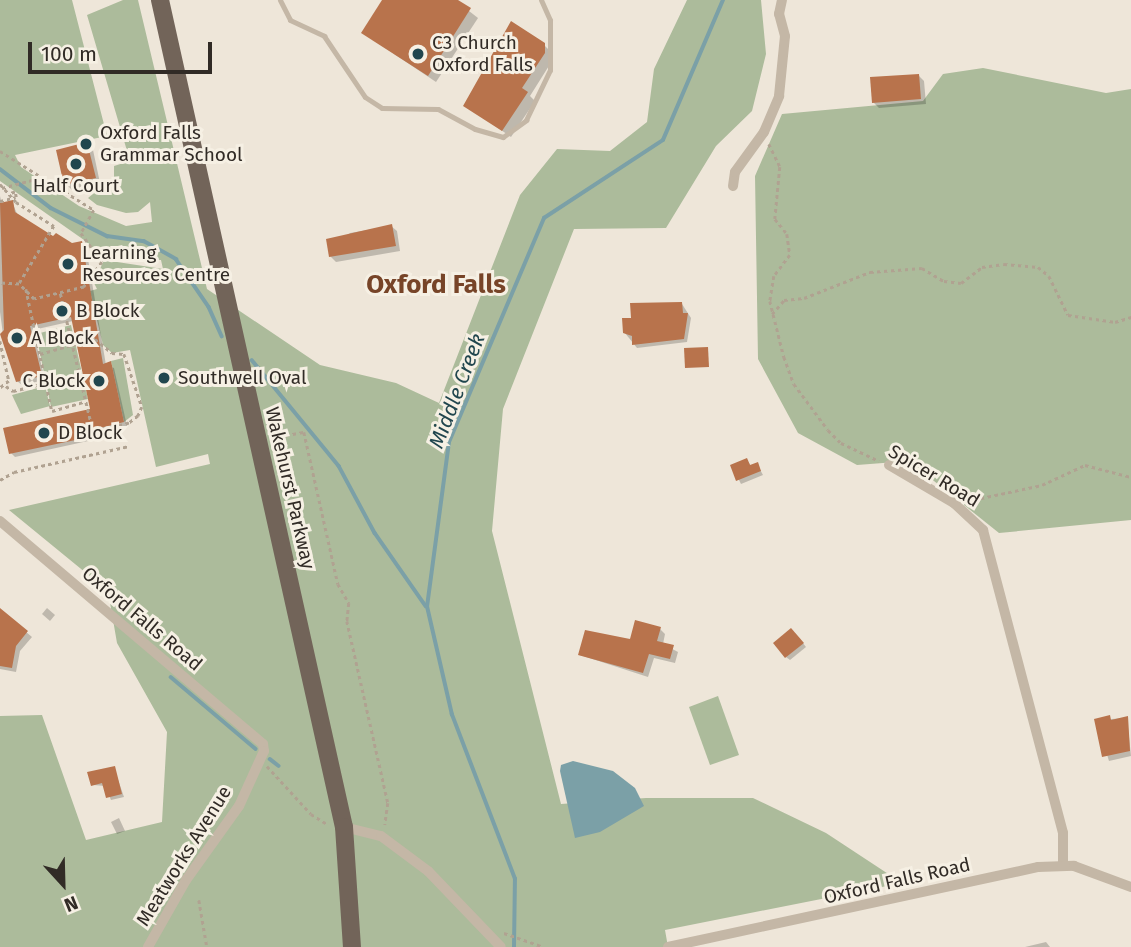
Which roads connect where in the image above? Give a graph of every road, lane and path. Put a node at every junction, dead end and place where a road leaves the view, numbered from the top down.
1 (160, 0) edge
2 (280, 0) edge
3 (541, 0) edge
4 (782, 0) edge
5 (764, 132) junction
6 (0, 151) edge
7 (43, 177) junction
8 (1, 186) edge
9 (733, 186) dead end
10 (7, 194) junction
11 (0, 201) edge
12 (0, 283) edge
13 (19, 284) junction
14 (26, 289) junction
15 (60, 293) junction
16 (772, 314) junction
17 (1131, 317) edge
18 (0, 341) edge
19 (72, 345) junction
20 (40, 354) junction
21 (46, 383) junction
22 (6, 386) junction
23 (0, 388) edge
24 (85, 402) junction
25 (258, 441) junction
26 (129, 446) dead end
27 (889, 466) joint
28 (1131, 477) edge
29 (0, 481) edge
30 (954, 503) junction
31 (0, 521) edge
32 (262, 744) joint
33 (260, 760) junction
34 (344, 827) junction
35 (381, 836) junction
36 (1063, 865) junction
37 (1131, 887) edge
38 (200, 900) dead end
39 (493, 930) dead end
40 (675, 946) edge
41 (148, 947) edge
42 (207, 947) edge
43 (352, 947) edge
44 (501, 947) edge
45 (544, 947) edge

1 - 25 main road, Wakehurst Parkway
2 - 3 lane
4 - 5 street
5 - 9 street
5 - 16 path, Spicer Road
6 - 7 path
7 - 8 path
7 - 15 path
8 - 10 path
10 - 11 path
10 - 13 path
12 - 13 path
13 - 14 path
14 - 15 path
14 - 20 path
15 - 19 path
16 - 17 path
16 - 27 path, Spicer Road
18 - 22 path
19 - 20 path
19 - 24 path
19 - 24 path
20 - 21 path
21 - 22 path
21 - 24 path
22 - 23 path
25 - 34 main road, Wakehurst Parkway
25 - 35 path
26 - 29 path
27 - 30 street, Spicer Road
28 - 30 path
30 - 36 street, Spicer Road
31 - 32 street, Oxford Falls Road
32 - 33 street, Meatworks Avenue
33 - 34 path
33 - 41 street, Meatworks Avenue
34 - 35 street
34 - 43 main road, Wakehurst Parkway
35 - 44 street
36 - 37 street, Oxford Falls Road
36 - 40 street, Oxford Falls Road
38 - 42 path
39 - 45 path

